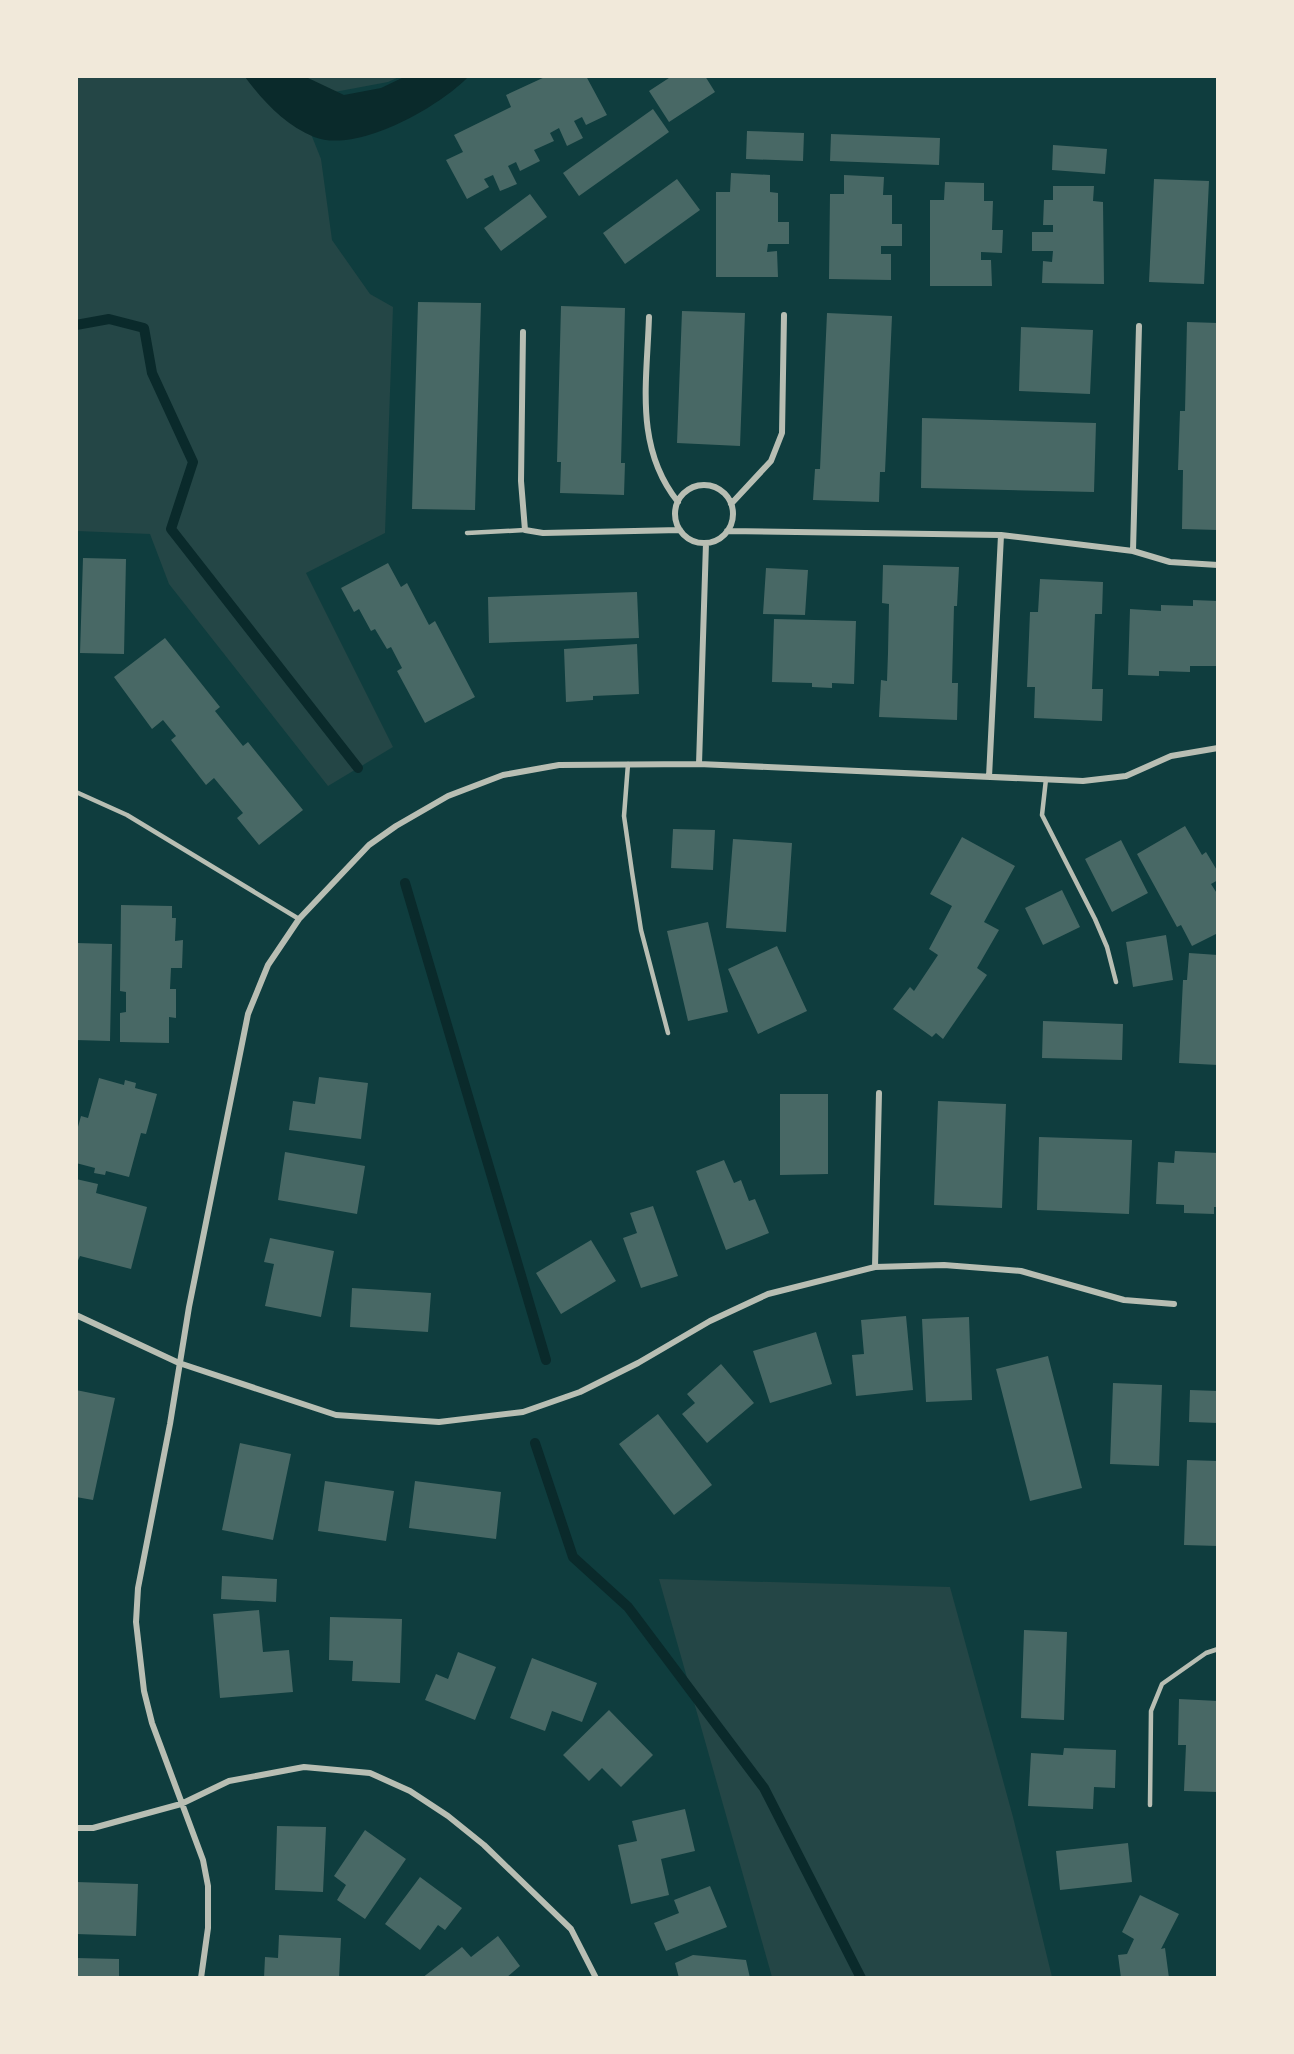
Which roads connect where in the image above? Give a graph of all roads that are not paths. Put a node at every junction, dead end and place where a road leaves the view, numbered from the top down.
1 (784, 315) dead end
2 (649, 317) dead end
3 (1140, 326) dead end
4 (522, 332) dead end
5 (678, 502) junction
6 (731, 504) junction
7 (525, 530) junction
8 (680, 530) junction
9 (728, 531) junction
10 (467, 533) dead end
11 (1001, 535) junction
12 (706, 543) junction
13 (1133, 551) junction
14 (1218, 565) edge
15 (1218, 748) edge
16 (628, 764) junction
17 (699, 764) junction
18 (989, 777) junction
19 (1046, 779) junction
20 (76, 792) edge
21 (299, 919) junction
22 (1116, 982) dead end
23 (668, 1033) dead end
24 (879, 1093) dead end
25 (875, 1267) junction
26 (1174, 1304) dead end
27 (76, 1315) edge
28 (179, 1363) junction
29 (1218, 1649) edge
30 (181, 1804) junction
31 (1150, 1805) dead end
32 (76, 1828) edge
33 (201, 1977) edge
34 (596, 1977) edge

1 - 6 street
2 - 5 street
3 - 13 street
4 - 7 street
5 - 6 street
5 - 8 street
6 - 9 street
7 - 8 street
7 - 10 lane
8 - 12 street
9 - 11 street
9 - 12 street
11 - 13 street
11 - 18 street
12 - 17 street
13 - 14 street
15 - 19 street
16 - 17 street
16 - 21 street
16 - 23 lane
17 - 18 street
18 - 19 street
19 - 22 lane
20 - 21 lane
21 - 28 street
24 - 25 street
25 - 26 street
25 - 28 street
27 - 28 street
28 - 30 street
29 - 31 lane
30 - 32 street
30 - 33 street
30 - 34 street

